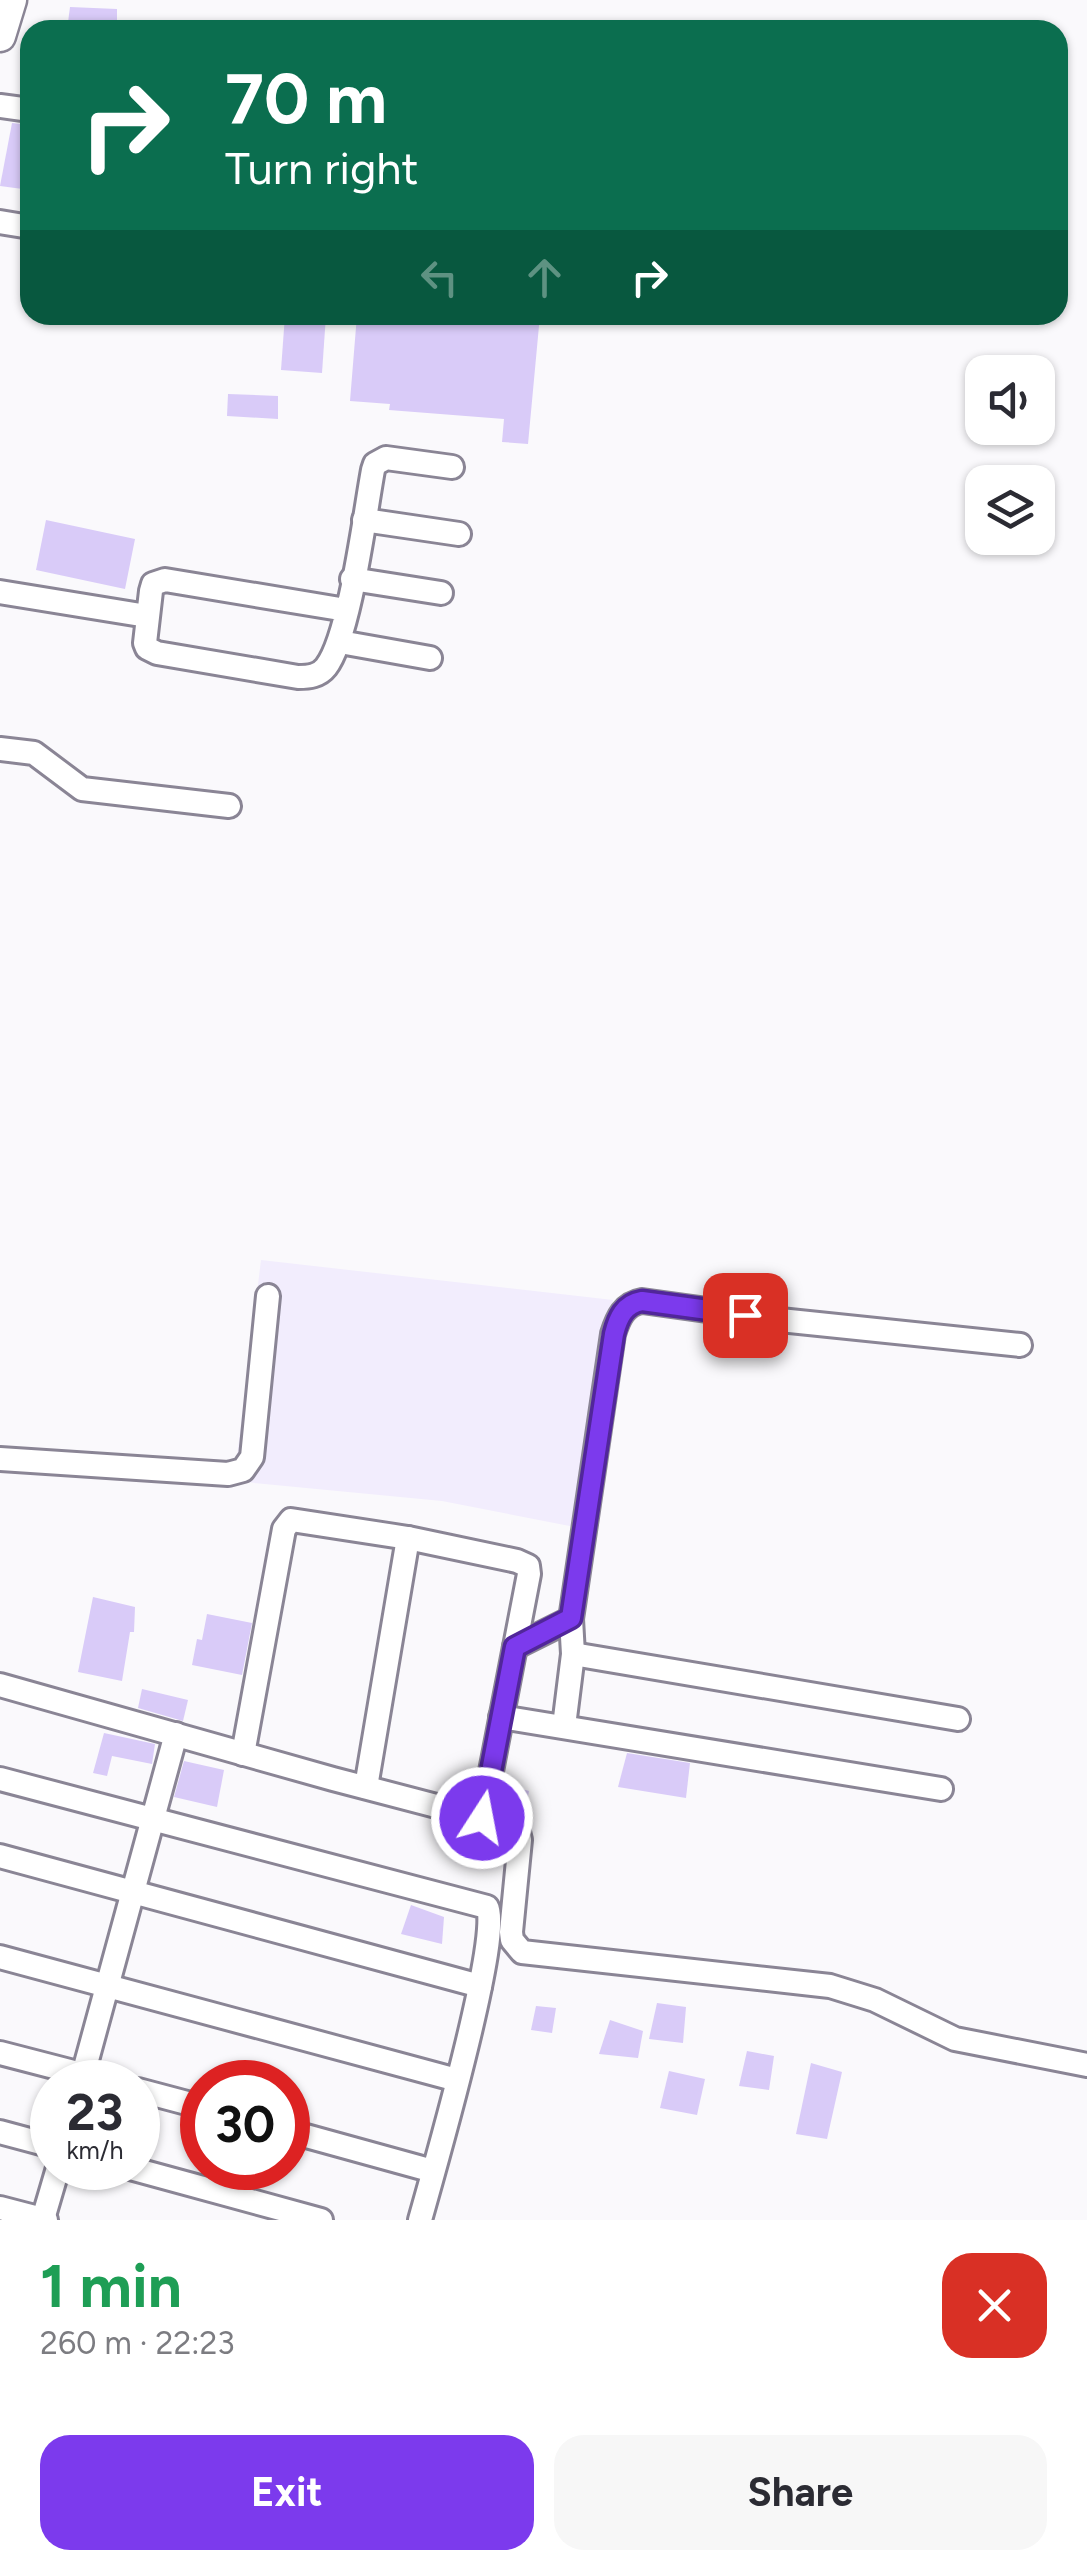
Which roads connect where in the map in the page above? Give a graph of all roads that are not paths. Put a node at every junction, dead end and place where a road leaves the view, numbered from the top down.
1 (11, 0) edge
2 (0, 36) edge
3 (452, 467) dead end
4 (364, 520) junction
5 (459, 534) dead end
6 (352, 579) junction
7 (0, 592) edge
8 (441, 593) dead end
9 (346, 610) junction
10 (148, 616) junction
11 (340, 642) junction
12 (430, 658) dead end
13 (0, 748) edge
14 (230, 806) dead end
15 (268, 1296) dead end
16 (1020, 1345) dead end
17 (0, 1459) edge
18 (408, 1538) junction
19 (571, 1618) junction
20 (515, 1647) junction
21 (573, 1654) junction
22 (0, 1685) edge
23 (501, 1716) junction
24 (958, 1719) dead end
25 (564, 1726) junction
26 (176, 1734) junction
27 (244, 1754) junction
28 (0, 1778) edge
29 (366, 1788) junction
30 (942, 1790) dead end
31 (154, 1818) junction
32 (482, 1818) junction
33 (0, 1856) edge
34 (133, 1891) junction
35 (0, 1957) edge
36 (108, 1986) junction
37 (480, 1986) junction
38 (0, 2053) edge
39 (87, 2060) edge
40 (30, 2063) edge
41 (1087, 2065) edge
42 (457, 2080) junction
43 (0, 2132) edge
44 (310, 2137) edge
45 (30, 2140) edge
46 (433, 2171) junction
47 (160, 2176) edge
48 (52, 2190) edge
49 (0, 2208) edge
50 (45, 2220) edge
51 (321, 2220) edge
52 (420, 2220) edge

1 - 2 main road
3 - 4 street
4 - 5 street
4 - 6 street
6 - 8 street
6 - 9 street
7 - 10 street
9 - 10 street
9 - 11 street
10 - 11 street
11 - 12 street
13 - 14 street
15 - 17 street
16 - 19 street
18 - 20 street
18 - 27 street
18 - 29 street
19 - 20 street
19 - 21 street
20 - 23 street
21 - 24 street
21 - 25 street
22 - 26 street
23 - 25 street
23 - 32 street
25 - 30 street
26 - 27 street
26 - 31 street
27 - 29 street
28 - 31 street
29 - 32 street
31 - 34 street
31 - 37 street
32 - 41 street
33 - 34 street
34 - 36 street
34 - 37 street
35 - 36 street
36 - 39 street
36 - 42 street
37 - 42 street
38 - 40 street
42 - 46 street
43 - 45 street
44 - 46 street
46 - 52 street
47 - 51 street
48 - 50 street
49 - 50 street

